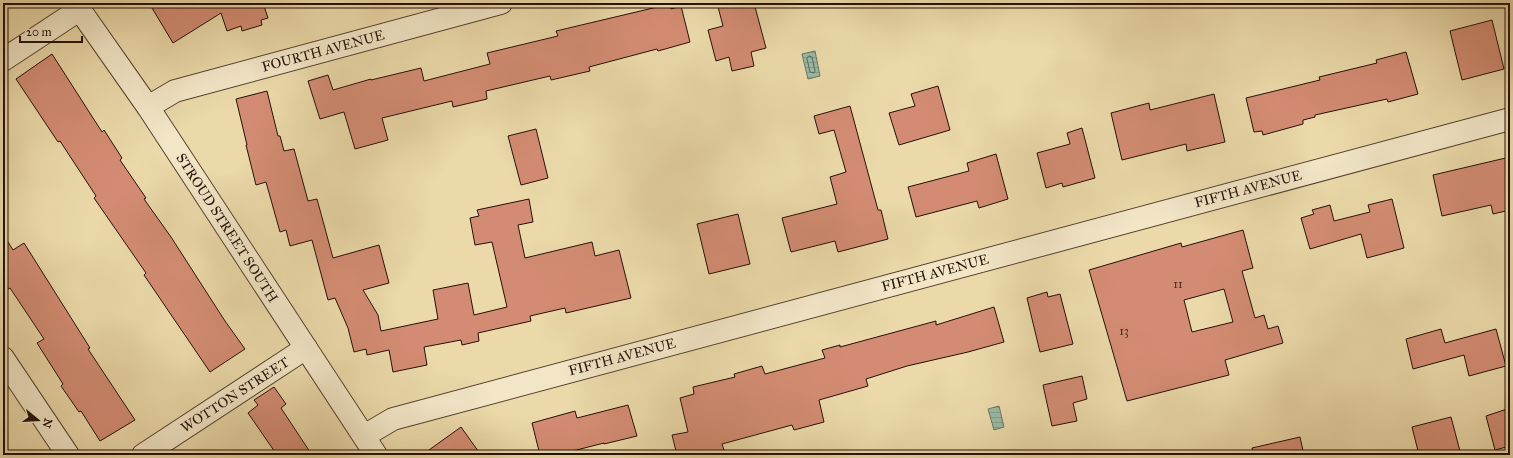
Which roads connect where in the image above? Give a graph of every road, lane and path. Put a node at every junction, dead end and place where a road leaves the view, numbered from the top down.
1 (501, 3) edge
2 (77, 7) edge
3 (3, 60) edge
4 (148, 107) junction
5 (1510, 119) edge
6 (306, 348) junction
7 (3, 358) edge
8 (364, 436) junction
9 (68, 455) edge
10 (143, 455) edge
11 (376, 455) edge

1 - 4 street, FOURTH AVENUE
2 - 3 street
2 - 4 street, STROUD STREET SOUTH
4 - 6 street, STROUD STREET SOUTH
5 - 8 street, FIFTH AVENUE
6 - 8 street, STROUD STREET SOUTH
6 - 10 street, WOTTON STREET
7 - 9 street
8 - 11 street, STROUD STREET SOUTH

